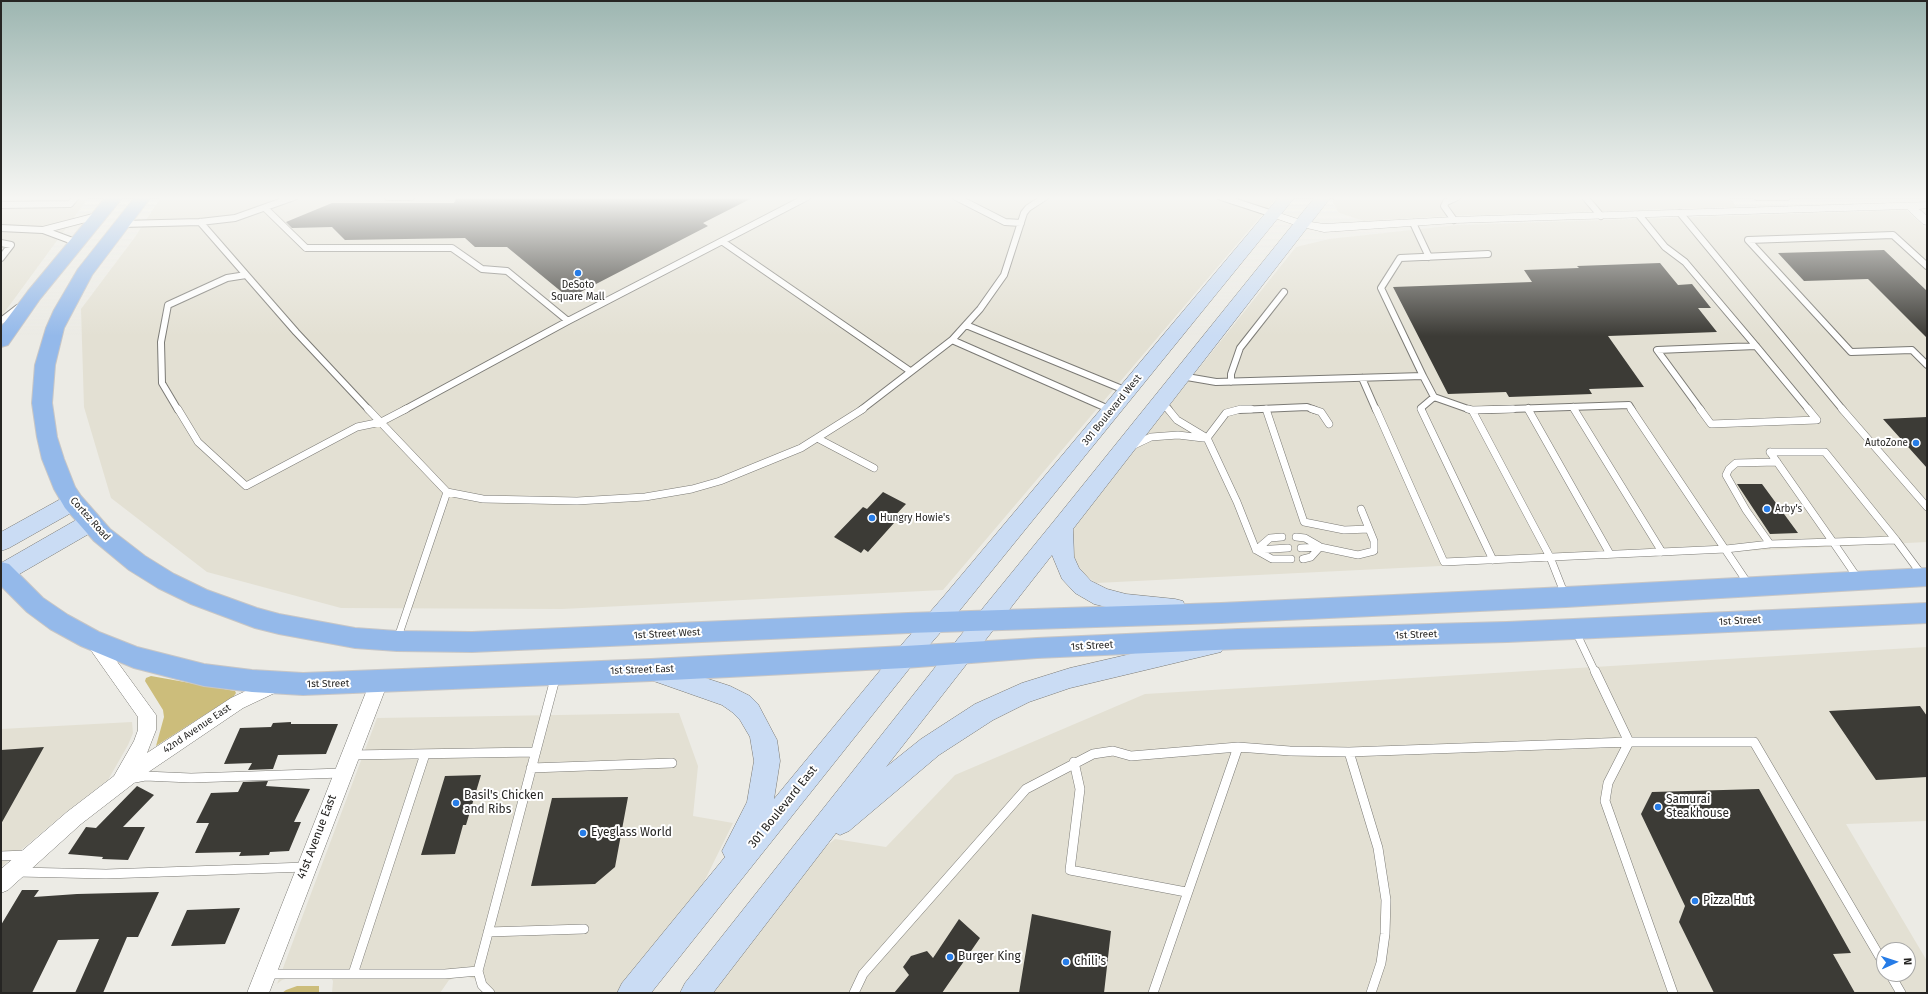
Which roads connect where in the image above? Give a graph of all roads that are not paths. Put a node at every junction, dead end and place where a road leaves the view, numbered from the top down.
1 (3, 243) edge
2 (78, 243) edge
3 (107, 243) edge
4 (219, 243) edge
5 (301, 243) edge
6 (720, 243) edge
7 (725, 243) edge
8 (1015, 243) edge
9 (1249, 243) edge
10 (1287, 243) edge
11 (1423, 243) edge
12 (1662, 243) edge
13 (1705, 243) edge
14 (1751, 243) edge
15 (1903, 243) edge
16 (1488, 254) dead end
17 (1429, 256) junction
18 (1, 258) edge
19 (1927, 266) edge
20 (246, 275) junction
21 (1284, 292) dead end
22 (8, 320) edge
23 (568, 321) junction
24 (966, 324) junction
25 (1, 334) edge
26 (952, 340) junction
27 (1, 341) edge
28 (1756, 346) junction
29 (1927, 365) edge
30 (910, 371) junction
31 (1181, 376) junction
32 (1423, 376) junction
33 (1362, 378) junction
34 (1231, 382) junction
35 (1127, 391) junction
36 (1434, 397) junction
37 (1162, 401) junction
38 (1573, 407) junction
39 (1528, 408) junction
40 (1266, 409) junction
41 (1112, 410) junction
42 (1472, 410) junction
43 (381, 422) junction
44 (1329, 424) dead end
45 (817, 438) junction
46 (1207, 438) junction
47 (1123, 450) junction
48 (1777, 462) junction
49 (874, 468) dead end
50 (447, 492) junction
51 (73, 502) junction
52 (1927, 507) edge
53 (1361, 509) dead end
54 (90, 522) junction
55 (1062, 527) junction
56 (1369, 529) junction
57 (1282, 537) dead end
58 (1296, 537) dead end
59 (1896, 540) junction
60 (1, 542) edge
61 (1833, 542) junction
62 (1770, 544) junction
63 (1320, 547) junction
64 (1288, 548) dead end
65 (1301, 548) dead end
66 (1726, 549) junction
67 (1256, 550) junction
68 (1662, 552) junction
69 (1610, 554) junction
70 (1550, 557) junction
71 (1303, 559) dead end
72 (1291, 560) dead end
73 (1493, 560) junction
74 (2, 573) edge
75 (1925, 577) edge
76 (1859, 580) junction
77 (1750, 587) junction
78 (1566, 597) junction
79 (1221, 613) junction
80 (1927, 613) edge
81 (985, 621) junction
82 (936, 622) junction
83 (1574, 628) junction
84 (90, 639) junction
85 (1238, 639) junction
86 (397, 641) junction
87 (960, 653) junction
88 (905, 657) junction
89 (650, 670) junction
90 (556, 673) junction
91 (379, 682) junction
92 (278, 683) junction
93 (1629, 742) junction
94 (1238, 747) junction
95 (535, 752) junction
96 (1349, 752) junction
97 (425, 754) junction
98 (1074, 762) junction
99 (672, 763) dead end
100 (346, 764) junction
101 (531, 768) junction
102 (120, 783) junction
103 (809, 848) junction
104 (31, 854) junction
105 (1, 856) edge
106 (306, 867) junction
107 (7, 877) edge
108 (1186, 892) junction
109 (714, 893) junction
110 (584, 929) dead end
111 (488, 932) junction
112 (1876, 950) edge
113 (478, 971) junction
114 (265, 974) junction
115 (353, 974) junction
116 (1895, 982) edge
117 (258, 993) edge
118 (490, 993) edge
119 (632, 993) edge
120 (695, 993) edge
121 (854, 993) edge
122 (1153, 993) edge
123 (1371, 993) edge
124 (1673, 993) edge
125 (1901, 993) edge

1 - 18 lane
2 - 22 main road
3 - 51 main road, Cortez Road
4 - 20 lane
5 - 23 lane
6 - 23 lane
7 - 30 lane
8 - 24 lane
9 - 35 main road, 301 Boulevard West
10 - 31 main road
11 - 17 lane
12 - 28 lane
13 - 52 lane
14 - 29 lane
15 - 19 lane
16 - 17 lane
17 - 32 lane
20 - 43 lane
20 - 43 lane
21 - 34 lane
22 - 25 main road
22 - 27 main road
23 - 43 lane
24 - 26 lane
24 - 35 lane
26 - 30 lane
26 - 41 lane
28 - 28 lane
30 - 45 lane
31 - 34 lane
31 - 37 main road
32 - 33 lane
32 - 36 lane
33 - 34 lane
33 - 73 lane
35 - 41 main road, 301 Boulevard West
36 - 42 lane
36 - 73 lane
37 - 46 lane
37 - 47 main road
38 - 39 lane
38 - 66 lane
38 - 68 lane
39 - 42 lane
39 - 69 lane
40 - 44 lane
40 - 46 lane
40 - 56 lane
41 - 82 main road, 301 Boulevard West
42 - 70 lane
43 - 50 lane
45 - 49 lane
45 - 50 lane
46 - 47 lane
46 - 67 lane
47 - 55 main road
48 - 59 lane
48 - 61 lane
48 - 62 lane
50 - 86 lane
51 - 54 main road, Cortez Road
51 - 60 main road
53 - 56 lane
54 - 74 main road
54 - 86 main road, Cortez Road
55 - 79 main road
55 - 81 main road
56 - 63 lane
57 - 67 lane
58 - 63 lane
59 - 61 lane
59 - 75 lane
61 - 62 lane
61 - 76 lane
62 - 66 lane
63 - 65 lane
63 - 71 lane
64 - 67 lane
66 - 68 lane
66 - 77 lane
67 - 72 lane
68 - 69 lane
69 - 70 lane
70 - 73 lane
70 - 78 lane
74 - 84 main road
75 - 76 main road
76 - 77 main road
77 - 78 main road
78 - 79 main road
79 - 81 main road
80 - 83 main road, 1st Street
81 - 82 main road
81 - 87 main road
82 - 86 main road, 1st Street West
82 - 88 main road, 301 Boulevard East
83 - 85 main road, 1st Street
83 - 93 lane
84 - 92 main road
84 - 102 street, 42nd Avenue East
85 - 87 main road, 1st Street
85 - 103 main road
87 - 88 main road, 1st Street
87 - 103 main road
88 - 89 main road, 1st Street East
88 - 109 main road, 301 Boulevard East
89 - 90 main road, 1st Street East
89 - 109 main road
90 - 91 main road, 1st Street East
90 - 95 lane
91 - 92 main road, 1st Street
91 - 100 street, 41st Avenue East
92 - 102 street, 42nd Avenue East
93 - 96 lane
93 - 112 lane
93 - 124 lane
94 - 96 lane
94 - 98 lane
94 - 108 lane
95 - 97 lane
95 - 101 lane
96 - 123 lane
97 - 100 lane
97 - 115 lane
98 - 108 lane
98 - 121 lane
99 - 101 lane
100 - 102 lane
100 - 106 street, 41st Avenue East
101 - 111 lane
102 - 104 street, 42nd Avenue East
103 - 120 main road
104 - 105 lane
104 - 107 street, 42nd Avenue East
106 - 107 lane
106 - 114 street, 41st Avenue East
108 - 122 lane
109 - 119 main road, 301 Boulevard East
110 - 111 lane
111 - 113 lane
113 - 115 lane
113 - 118 lane
114 - 115 lane
114 - 117 street, 41st Avenue East
116 - 125 lane

